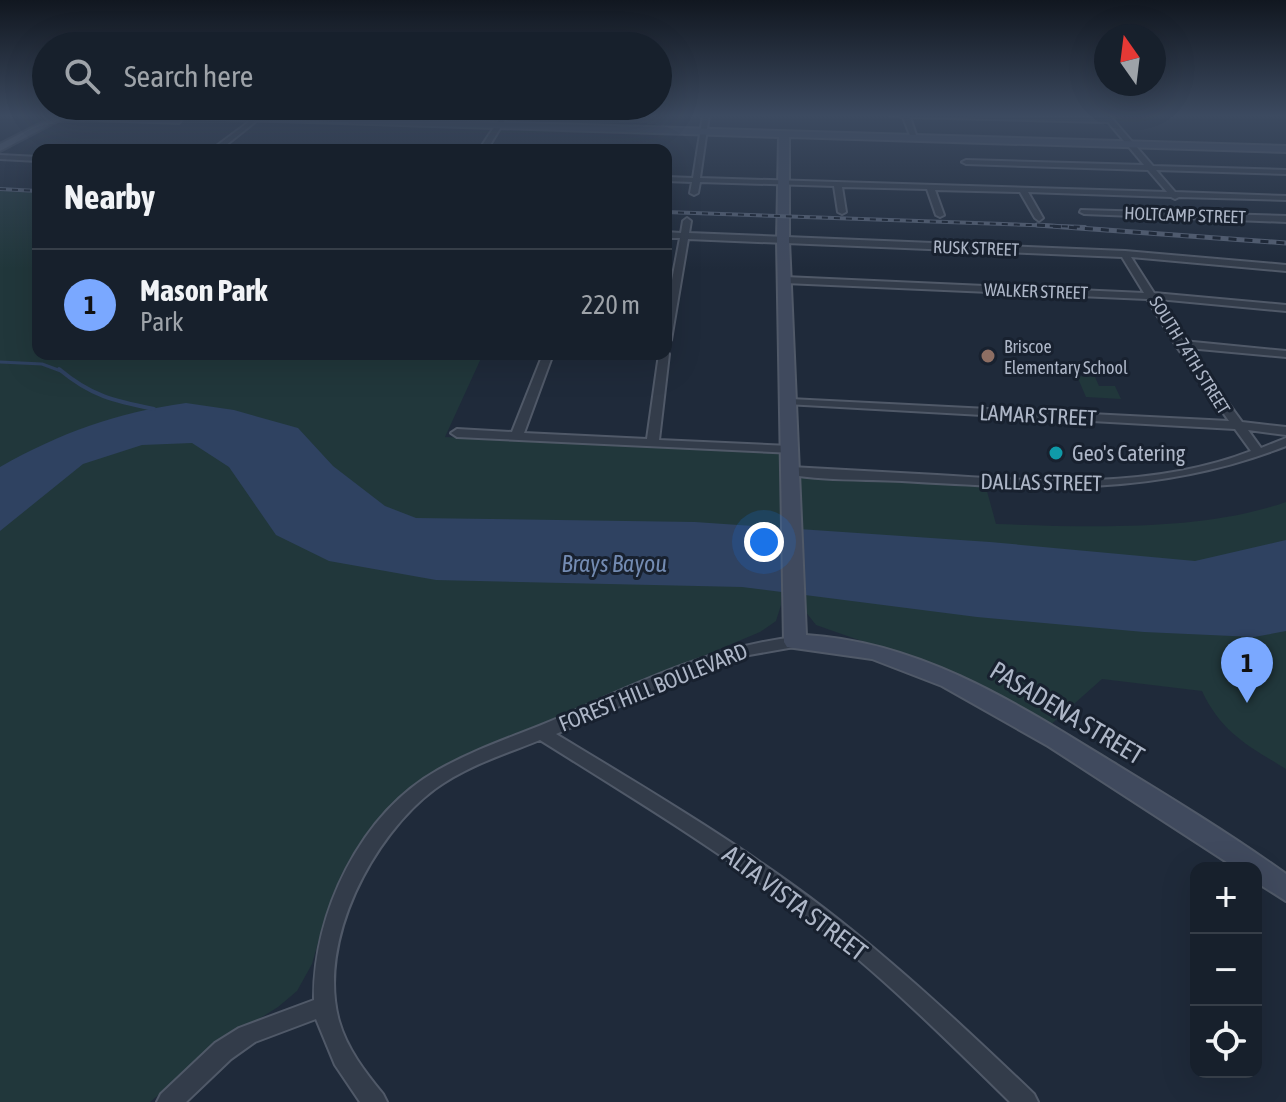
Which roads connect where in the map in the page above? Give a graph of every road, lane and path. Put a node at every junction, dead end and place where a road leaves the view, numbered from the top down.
1 (697, 166) edge
2 (785, 166) edge
3 (1102, 166) edge
4 (1151, 168) junction
5 (1286, 172) edge
6 (672, 179) edge
7 (695, 180) junction
8 (785, 184) junction
9 (838, 185) junction
10 (930, 187) junction
11 (1023, 190) junction
12 (694, 193) dead end
13 (1173, 194) junction
14 (1286, 198) edge
15 (842, 212) dead end
16 (1084, 212) dead end
17 (940, 215) dead end
18 (1189, 215) junction
19 (1039, 218) dead end
20 (1286, 219) edge
21 (687, 221) dead end
22 (672, 235) edge
23 (684, 235) junction
24 (783, 240) junction
25 (1125, 254) junction
26 (1286, 268) edge
27 (785, 280) junction
28 (1153, 296) junction
29 (672, 305) edge
30 (1286, 308) edge
31 (1180, 344) junction
32 (1286, 354) edge
33 (546, 360) edge
34 (663, 360) edge
35 (790, 402) junction
36 (1235, 425) junction
37 (1286, 431) edge
38 (457, 433) dead end
39 (517, 436) junction
40 (1286, 442) edge
41 (653, 443) junction
42 (790, 450) junction
43 (1259, 454) junction
44 (791, 480) junction
45 (795, 642) junction
46 (542, 733) junction
47 (1286, 889) edge
48 (325, 1006) junction
49 (169, 1102) edge
50 (375, 1102) edge
51 (1026, 1102) edge

1 - 7 street
2 - 8 main road
3 - 4 street
4 - 5 street
4 - 13 street
6 - 7 street
7 - 8 street
7 - 12 street
8 - 9 street
8 - 24 main road
9 - 10 street
9 - 15 street
10 - 11 street
10 - 17 street
11 - 13 street
11 - 19 street
13 - 14 street
13 - 18 street
16 - 18 street, HOLTCAMP STREET
18 - 20 street, HOLTCAMP STREET
21 - 23 street
22 - 23 street, RUSK STREET
23 - 24 street, RUSK STREET
23 - 29 street
24 - 25 street, RUSK STREET
24 - 27 main road
25 - 26 street, RUSK STREET
25 - 28 street, SOUTH 74TH STREET
27 - 28 street, WALKER STREET
27 - 35 main road
28 - 30 street, WALKER STREET
28 - 31 street, SOUTH 74TH STREET
31 - 32 street
31 - 36 street, SOUTH 74TH STREET
33 - 39 street
34 - 41 street
35 - 36 street, LAMAR STREET
35 - 42 main road
36 - 37 street, LAMAR STREET
36 - 43 street, SOUTH 74TH STREET
38 - 39 street
39 - 41 street
40 - 43 street, DALLAS STREET
41 - 42 street
42 - 44 main road
43 - 44 street, DALLAS STREET
44 - 45 main road
45 - 46 street, FOREST HILL BOULEVARD
45 - 47 main road, PASADENA STREET
46 - 48 street, FOREST HILL BOULEVARD
46 - 51 street, ALTA VISTA STREET
48 - 49 street
48 - 50 street, FOREST HILL BOULEVARD

